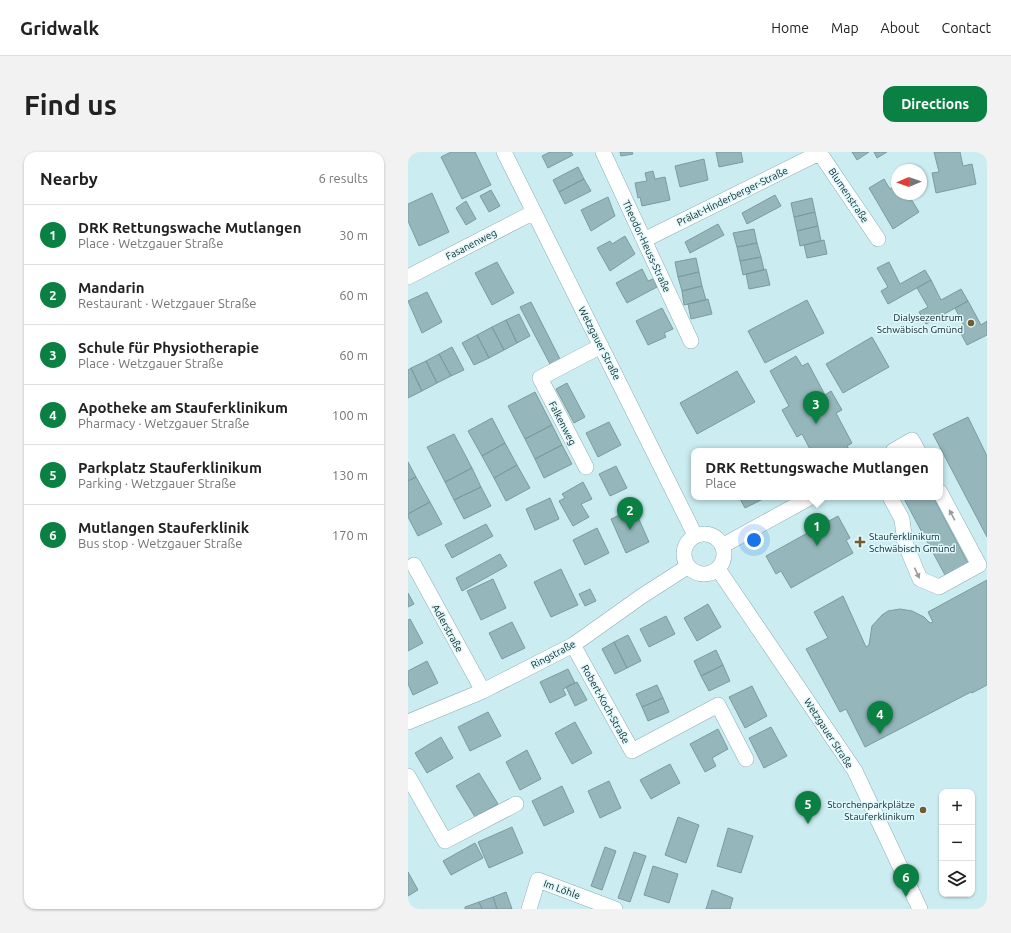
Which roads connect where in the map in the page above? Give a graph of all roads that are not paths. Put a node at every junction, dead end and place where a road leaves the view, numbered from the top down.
1 (504, 152) edge
2 (603, 152) edge
3 (819, 152) edge
4 (534, 212) junction
5 (878, 239) dead end
6 (644, 240) junction
7 (408, 277) edge
8 (691, 341) dead end
9 (601, 346) junction
10 (915, 445) edge
11 (904, 448) edge
12 (586, 467) dead end
13 (943, 498) edge
14 (806, 500) edge
15 (892, 500) edge
16 (695, 535) junction
17 (722, 546) junction
18 (414, 565) dead end
19 (687, 567) junction
20 (718, 569) junction
21 (573, 645) junction
22 (483, 691) junction
23 (408, 722) edge
24 (746, 758) dead end
25 (408, 776) edge
26 (516, 804) dead end
27 (529, 909) edge
28 (615, 909) edge
29 (920, 909) edge

1 - 4 street, Wetzgauer Straße
2 - 6 street, Theodor-Heuss-Straße
3 - 5 street, Blumenstraße
3 - 6 street, Prälat-Hinderberger-Straße
4 - 7 street, Fasanenweg
4 - 9 street, Wetzgauer Straße
6 - 8 street, Theodor-Heuss-Straße
9 - 12 street, Falkenweg
9 - 16 street, Wetzgauer Straße
10 - 11 street
15 -> 13 street
14 - 17 street
16 - 17 street
16 - 19 street
17 - 20 street
18 - 22 street, Adlerstraße
19 - 20 street
19 - 21 street, Ringstraße
20 - 29 street, Wetzgauer Straße
21 - 22 street, Ringstraße
21 - 24 street, Robert-Koch-Straße
22 - 23 street, Ringstraße
25 - 26 street
27 - 28 street, Im Löhle

